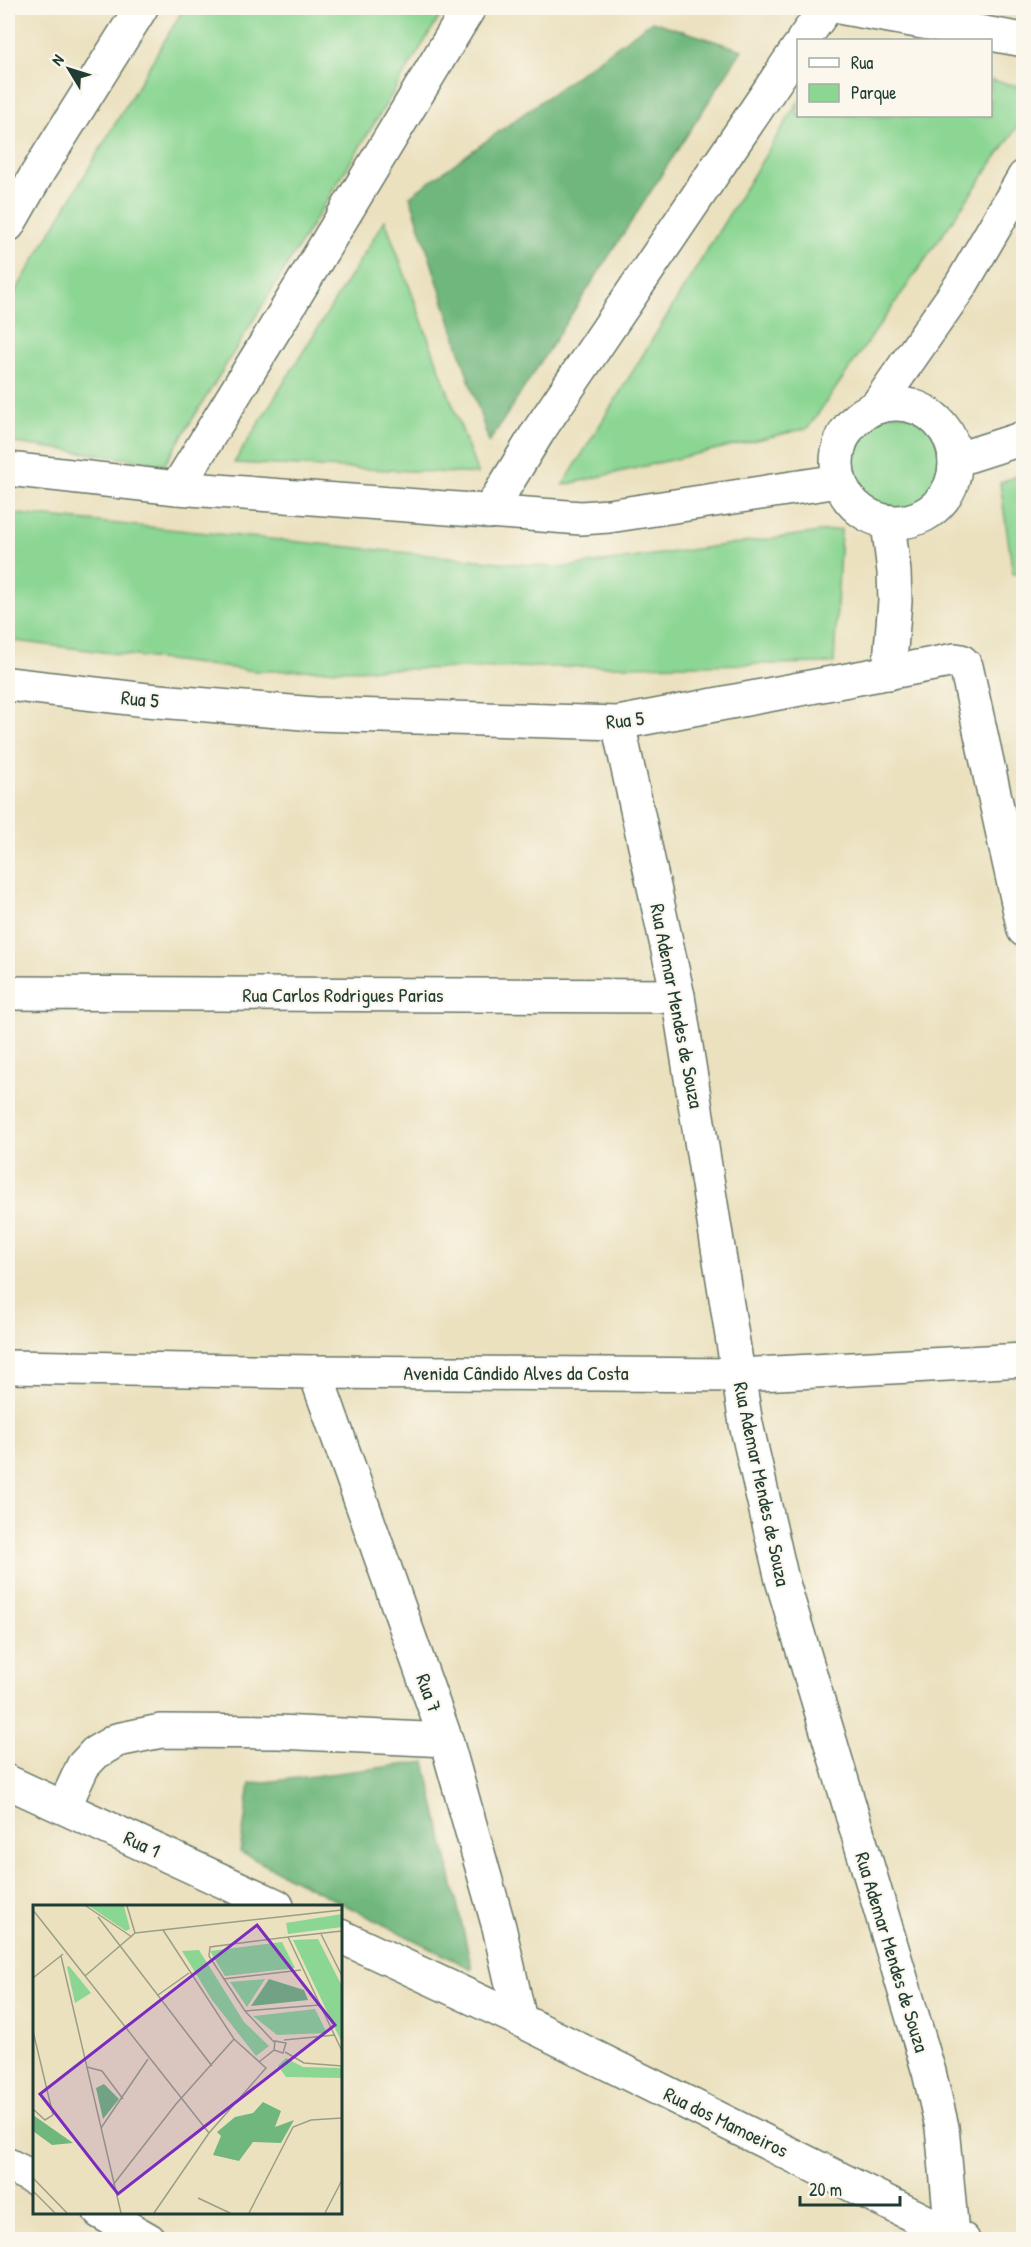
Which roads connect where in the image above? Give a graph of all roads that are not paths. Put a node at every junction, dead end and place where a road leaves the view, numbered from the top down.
1 (141, 8) edge
2 (469, 8) edge
3 (826, 8) edge
4 (844, 8) edge
5 (804, 39) edge
6 (1023, 40) edge
7 (797, 49) edge
8 (1023, 177) edge
9 (8, 225) edge
10 (876, 407) junction
11 (1023, 438) edge
12 (955, 460) junction
13 (8, 469) edge
14 (839, 482) junction
15 (177, 488) junction
16 (489, 512) junction
17 (888, 522) junction
18 (889, 673) junction
19 (8, 684) edge
20 (618, 723) junction
21 (1023, 930) edge
22 (8, 993) edge
23 (678, 996) junction
24 (1023, 1360) edge
25 (8, 1366) edge
26 (315, 1372) junction
27 (738, 1375) junction
28 (446, 1740) junction
29 (8, 1782) edge
30 (64, 1807) junction
31 (275, 1905) edge
32 (342, 1937) edge
33 (520, 2020) junction
34 (8, 2165) edge
35 (33, 2178) edge
36 (104, 2214) edge
37 (958, 2237) edge
38 (149, 2240) edge

1 - 9 street
2 - 15 street
3 - 5 street
4 - 6 street
7 - 16 street
8 - 10 street
10 - 12 street
10 - 14 street
11 - 12 street
12 - 17 street
13 - 15 street
14 - 16 street
14 - 17 street
15 - 16 street
17 - 18 street
18 - 20 street, Rua 5
18 - 21 street, Rua 5
19 - 20 street, Rua 5
20 - 23 street, Rua Ademar Mendes de Souza
22 - 23 street, Rua Carlos Rodrigues Parias
23 - 27 street, Rua Ademar Mendes de Souza
24 - 27 street, Avenida Cândido Alves da Costa
25 - 26 street, Avenida Cândido Alves da Costa
26 - 27 street, Avenida Cândido Alves da Costa
26 - 28 street, Rua 7
27 - 37 street, Rua Ademar Mendes de Souza
28 - 30 street
28 - 33 street, Rua 7
29 - 30 street, Rua 1
30 - 31 street, Rua 1
32 - 33 street
33 - 37 street, Rua dos Mamoeiros
34 - 35 street
36 - 38 street

